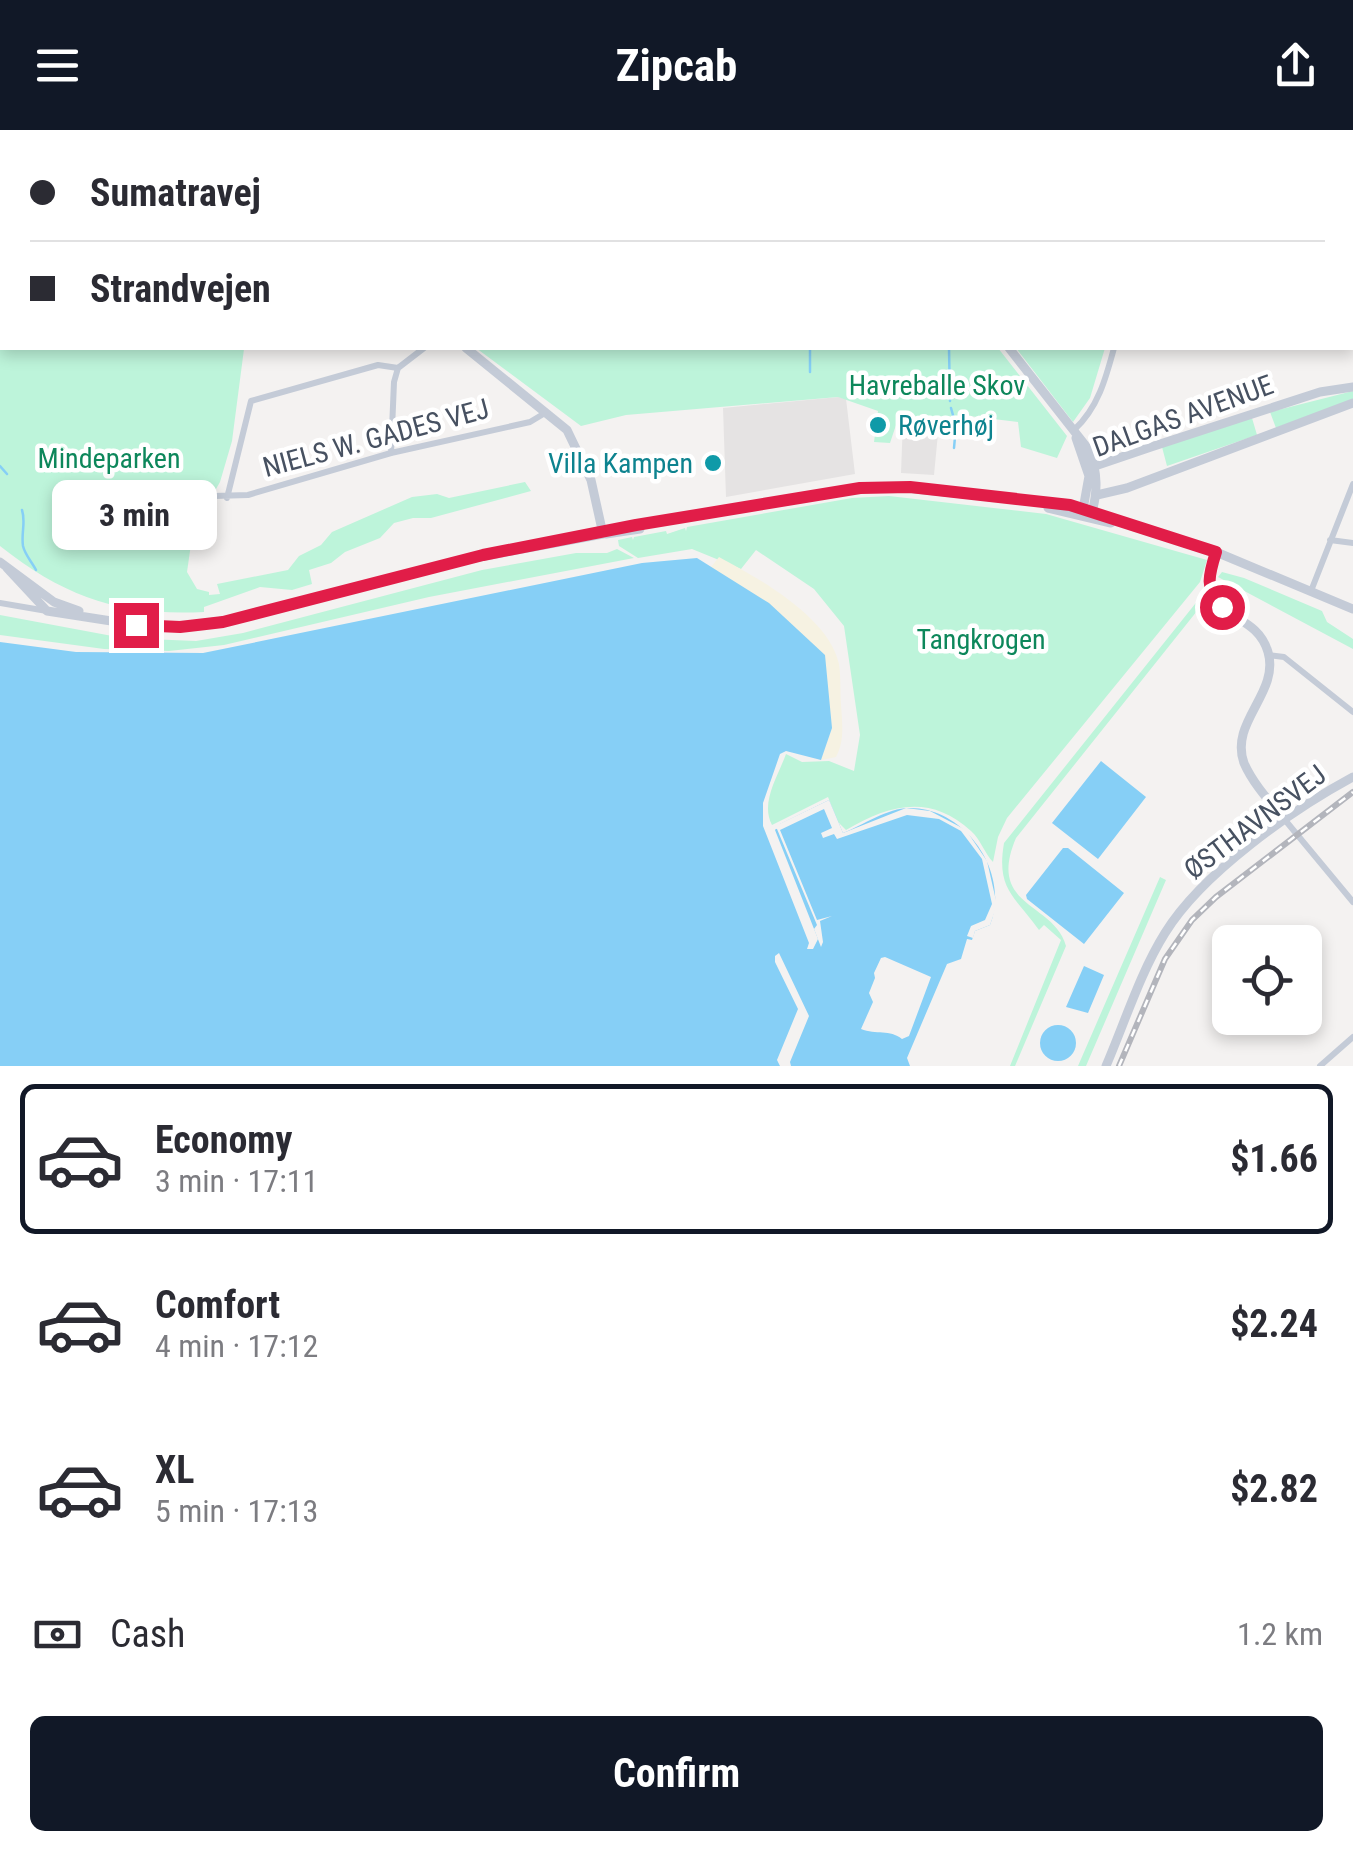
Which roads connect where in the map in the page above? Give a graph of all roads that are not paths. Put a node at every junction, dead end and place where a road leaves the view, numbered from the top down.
1 (421, 350) edge
2 (468, 350) edge
3 (1011, 350) edge
4 (1113, 350) edge
5 (398, 368) junction
6 (1353, 387) edge
7 (1353, 403) edge
8 (545, 412) junction
9 (1074, 431) junction
10 (391, 453) junction
11 (1095, 466) junction
12 (1089, 476) junction
13 (1353, 484) edge
14 (1097, 494) junction
15 (214, 496) dead end
16 (228, 498) junction
17 (1087, 514) junction
18 (603, 534) junction
19 (1330, 540) junction
20 (1353, 543) edge
21 (1216, 552) junction
22 (4, 565) edge
23 (1311, 590) junction
24 (0, 603) edge
25 (1353, 608) edge
26 (47, 611) junction
27 (120, 623) junction
28 (1268, 655) junction
29 (1353, 712) edge
30 (1353, 776) edge
31 (1285, 820) junction
32 (1353, 902) edge
33 (1353, 1037) edge
34 (1106, 1066) edge
35 (1320, 1066) edge

1 - 5 street
2 - 8 street
3 - 9 street
4 - 9 street
5 - 10 street
5 - 16 street
6 - 11 street, DALGAS AVENUE
7 - 14 street, DALGAS AVENUE
8 - 10 street, NIELS W. GADES VEJ
8 - 18 street
9 - 11 street
9 - 12 street
10 - 16 street, NIELS W. GADES VEJ
11 - 12 street, DALGAS AVENUE
11 - 14 street
12 - 17 street
13 - 19 street
14 - 17 street
15 - 16 street, NIELS W. GADES VEJ
17 - 18 street
17 - 21 street
18 - 27 street
19 - 20 street
19 - 23 street
21 - 23 street
21 - 28 street
22 - 26 street
22 - 27 street
23 - 25 street
24 - 26 street
26 - 27 street
28 - 29 street
28 - 31 street
30 - 31 street, ØSTHAVNSVEJ
31 - 32 street
31 - 34 street, ØSTHAVNSVEJ
33 - 35 street

